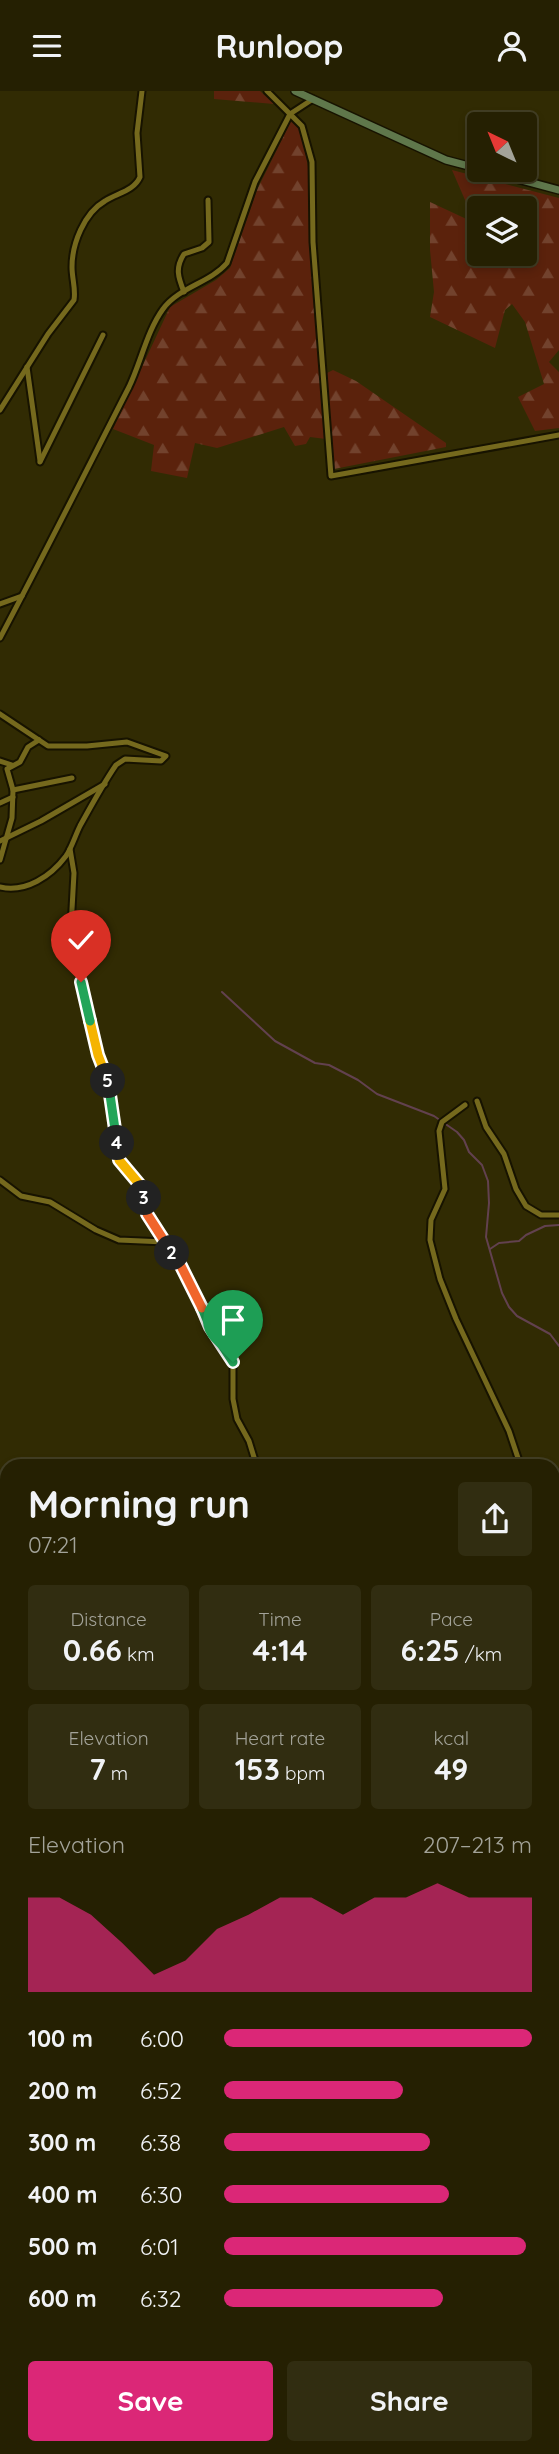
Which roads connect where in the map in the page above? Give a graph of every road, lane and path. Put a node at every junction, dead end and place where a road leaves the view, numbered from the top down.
1 (142, 91) edge
2 (267, 91) edge
3 (295, 91) edge
4 (313, 99) junction
5 (290, 114) junction
6 (559, 190) edge
7 (208, 199) dead end
8 (184, 292) junction
9 (103, 335) dead end
10 (26, 367) junction
11 (0, 409) edge
12 (559, 435) edge
13 (22, 596) junction
14 (0, 604) edge
15 (0, 638) edge
16 (0, 714) edge
17 (39, 740) junction
18 (0, 761) edge
19 (12, 765) junction
20 (72, 778) dead end
21 (106, 783) junction
22 (13, 793) junction
23 (0, 803) edge
24 (8, 836) junction
25 (0, 841) edge
26 (70, 849) junction
27 (0, 860) edge
28 (0, 887) edge
29 (477, 1101) dead end
30 (465, 1105) dead end
31 (0, 1180) edge
32 (559, 1215) edge
33 (165, 1242) junction
34 (255, 1459) edge
35 (518, 1459) edge

1 - 10 street
2 - 5 street
3 - 4 main road
4 - 5 street
4 - 6 main road
5 - 8 street
5 - 12 street
7 - 8 street
8 - 13 street
9 - 10 street
10 - 11 street
13 - 14 street
13 - 15 street
16 - 17 street
17 - 19 street
17 - 21 street
18 - 19 street
19 - 22 street
20 - 22 street
21 - 24 street
21 - 26 street
22 - 23 street
22 - 24 street
24 - 25 street
24 - 27 street
26 - 28 street
26 - 33 street
29 - 32 street
30 - 35 street
31 - 33 street
33 - 34 street

